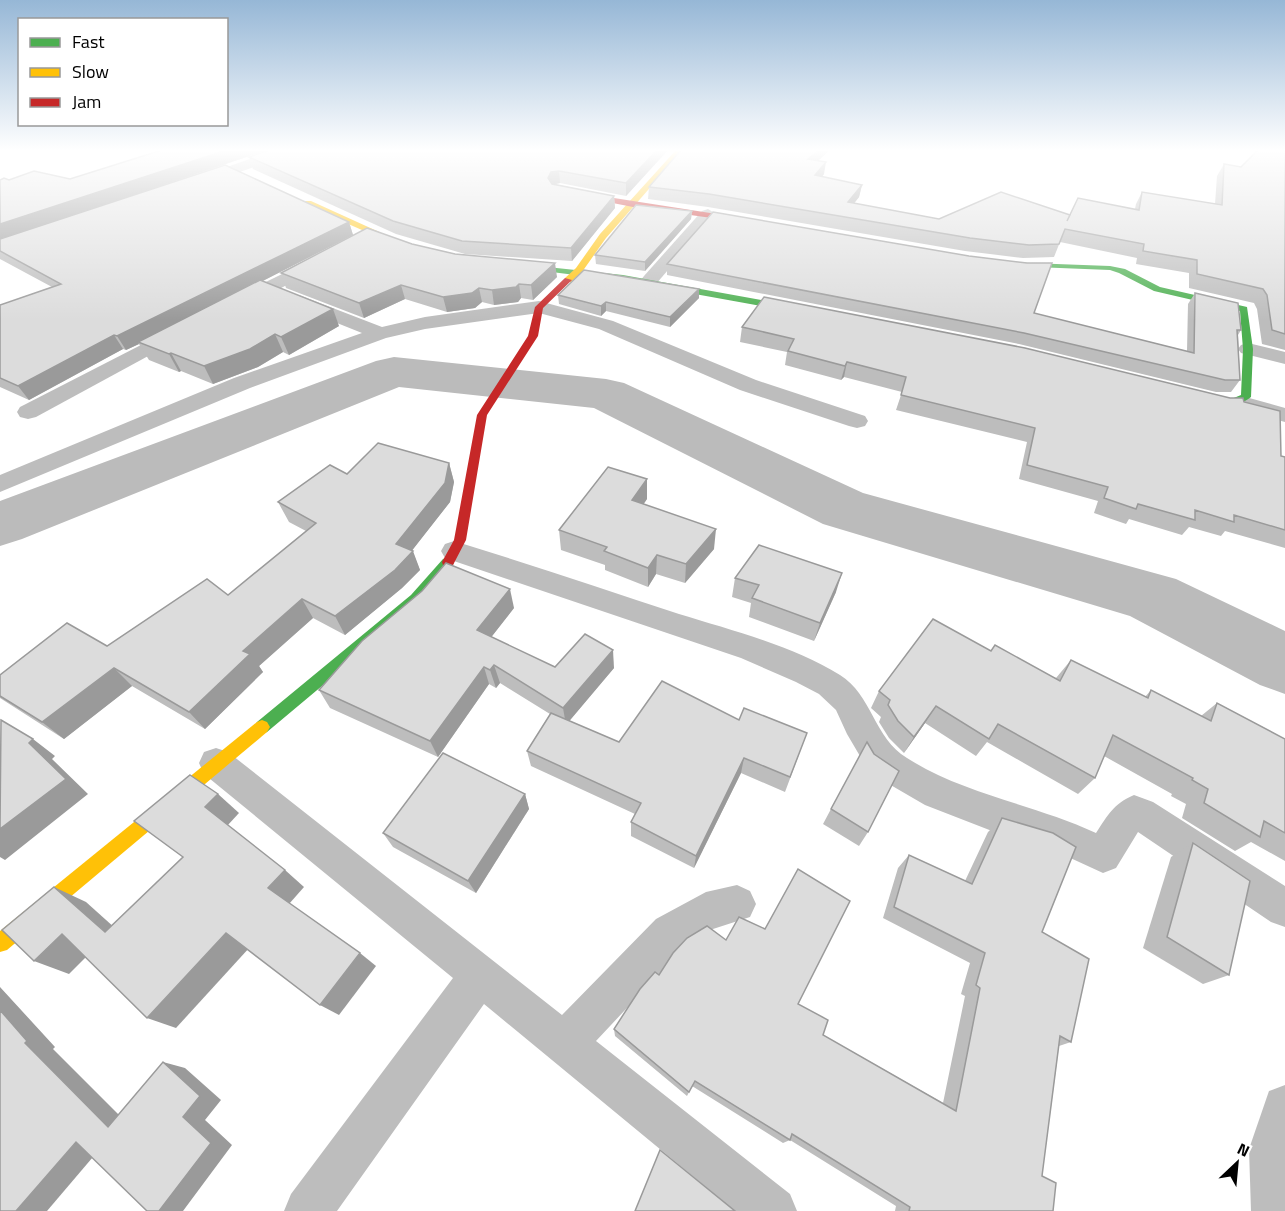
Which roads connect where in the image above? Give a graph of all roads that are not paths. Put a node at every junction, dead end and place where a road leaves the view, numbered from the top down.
1 (316, 207) edge
2 (632, 207) edge
3 (646, 207) edge
4 (708, 214) junction
5 (773, 226) edge
6 (372, 232) junction
7 (351, 244) edge
8 (416, 249) edge
9 (330, 255) edge
10 (988, 262) edge
11 (500, 265) edge
12 (579, 270) junction
13 (650, 280) junction
14 (267, 289) junction
15 (539, 307) junction
16 (218, 313) edge
17 (823, 314) edge
18 (198, 322) edge
19 (380, 333) junction
20 (1248, 349) junction
21 (1285, 358) edge
22 (1188, 394) edge
23 (1240, 402) junction
24 (28, 412) dead end
25 (1285, 415) edge
26 (857, 421) dead end
27 (0, 484) edge
28 (454, 551) junction
29 (216, 763) junction
30 (737, 904) dead end
31 (1285, 908) edge
32 (0, 943) edge
33 (480, 975) junction
34 (565, 1043) junction
35 (1285, 1107) edge
36 (308, 1211) edge
37 (773, 1211) edge
38 (1275, 1211) edge

1 - 6 street
2 - 12 street
3 - 4 street
4 - 5 street
4 - 13 street
6 - 7 street
6 - 8 street
9 - 14 street
10 - 20 street
11 - 12 street
12 - 13 street
12 - 15 street
13 - 17 street
14 - 16 street
14 - 19 street
15 - 19 street
15 - 26 street
15 - 28 street
18 - 24 street
19 - 27 street
20 - 21 street
20 - 23 street
22 - 23 street
23 - 25 street
28 - 29 street
28 - 31 street
29 - 32 street
29 - 33 street
30 - 34 street
33 - 34 street
33 - 36 street
34 - 37 street
35 - 38 street

